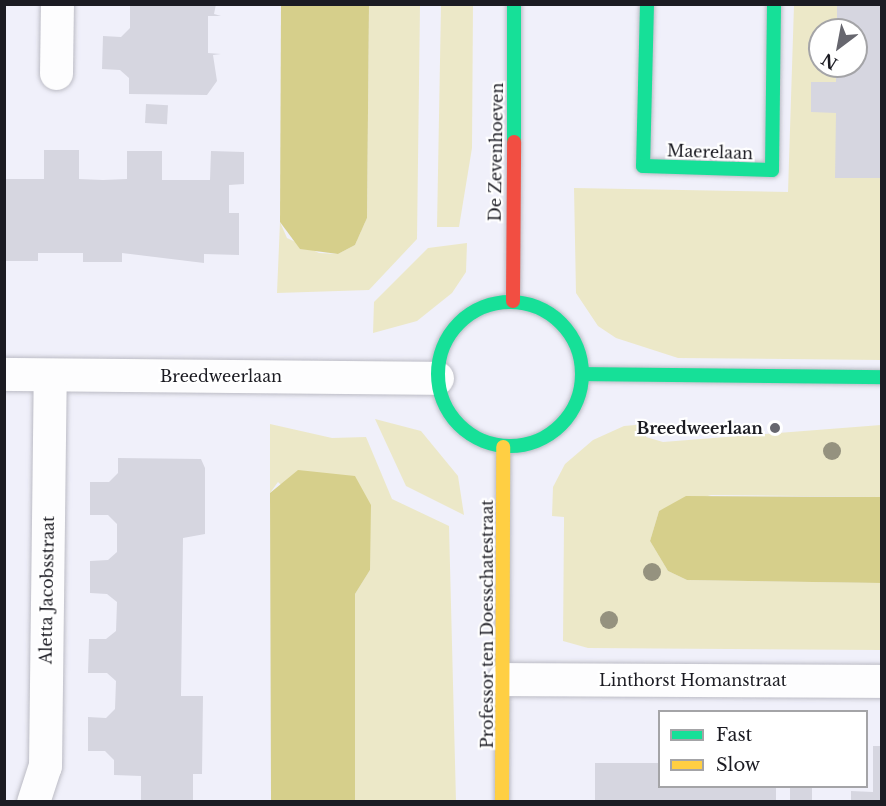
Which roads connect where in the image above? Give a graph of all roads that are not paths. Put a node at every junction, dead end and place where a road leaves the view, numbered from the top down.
1 (57, 4) edge
2 (514, 4) edge
3 (647, 4) edge
4 (774, 4) edge
5 (56, 73) dead end
6 (513, 301) junction
7 (4, 374) edge
8 (583, 374) junction
9 (50, 375) junction
10 (882, 377) edge
11 (437, 378) junction
12 (503, 447) junction
13 (504, 679) junction
14 (882, 681) edge
15 (33, 801) edge
16 (502, 801) edge

1 - 5 street
2 - 6 street, De Zevenhoeven
3 - 4 street, Maerelaan
6 - 8 street
6 - 11 street
7 - 9 street, Breedweerlaan
8 - 10 street
8 - 12 street
9 - 11 street, Breedweerlaan
9 - 15 street, Aletta Jacobsstraat
11 - 12 street
12 - 13 street, Professor ten Doesschatestraat
13 - 14 street, Linthorst Homanstraat
13 - 16 street, Professor ten Doesschatestraat

